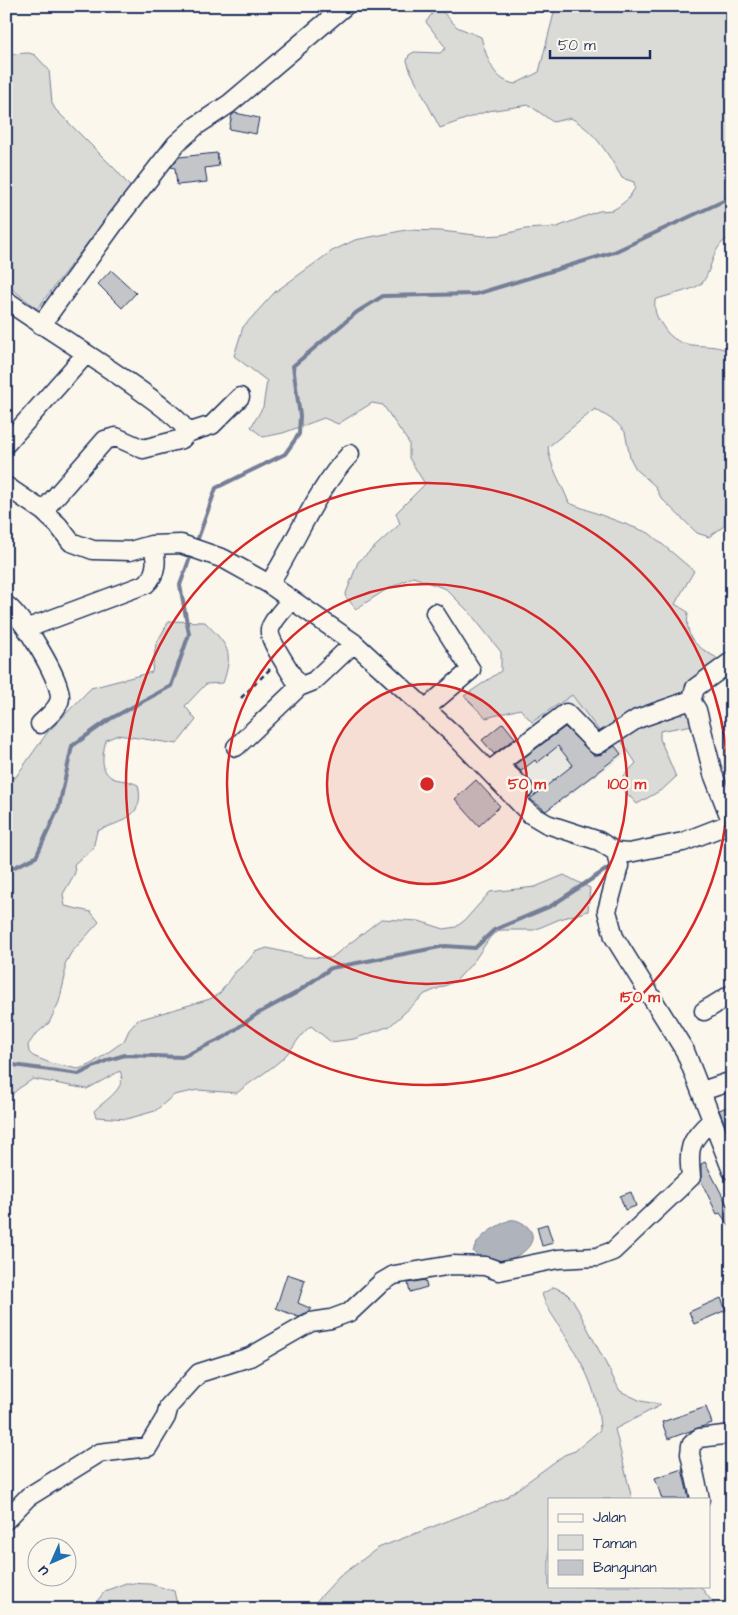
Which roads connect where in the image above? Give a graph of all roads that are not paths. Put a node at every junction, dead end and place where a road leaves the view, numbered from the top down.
1 (345, 6) edge
2 (6, 300) edge
3 (41, 325) junction
4 (86, 354) junction
5 (240, 397) dead end
6 (187, 433) junction
7 (6, 444) edge
8 (350, 454) dead end
9 (6, 486) edge
10 (43, 511) junction
11 (151, 545) junction
12 (269, 584) junction
13 (291, 600) junction
14 (6, 605) edge
15 (435, 613) dead end
16 (28, 628) junction
17 (354, 643) junction
18 (732, 661) edge
19 (299, 687) junction
20 (691, 702) junction
21 (426, 709) junction
22 (40, 724) dead end
23 (236, 747) dead end
24 (492, 774) junction
25 (524, 789) dead end
26 (732, 823) edge
27 (617, 857) junction
28 (732, 994) edge
29 (704, 1012) dead end
30 (732, 1081) edge
31 (702, 1091) junction
32 (711, 1121) junction
33 (732, 1171) edge
34 (732, 1434) edge
35 (700, 1498) edge
36 (6, 1520) edge

1 - 3 street
2 - 3 street
3 - 4 street
4 - 6 street
4 - 7 street
5 - 6 street
6 - 10 street
8 - 12 street
9 - 10 street
10 - 11 street
11 - 12 street
11 - 16 street
12 - 13 street
13 - 17 street
13 - 19 street
14 - 16 street
15 - 21 street
16 - 22 street
17 - 19 street
17 - 21 street
18 - 20 street
19 - 23 street
20 - 24 street
20 - 26 street
21 - 24 street
24 - 25 street
24 - 27 street
26 - 27 street
27 - 31 street
28 - 29 street
30 - 31 street
31 - 32 street
32 - 33 street
32 - 36 street
34 - 35 street

